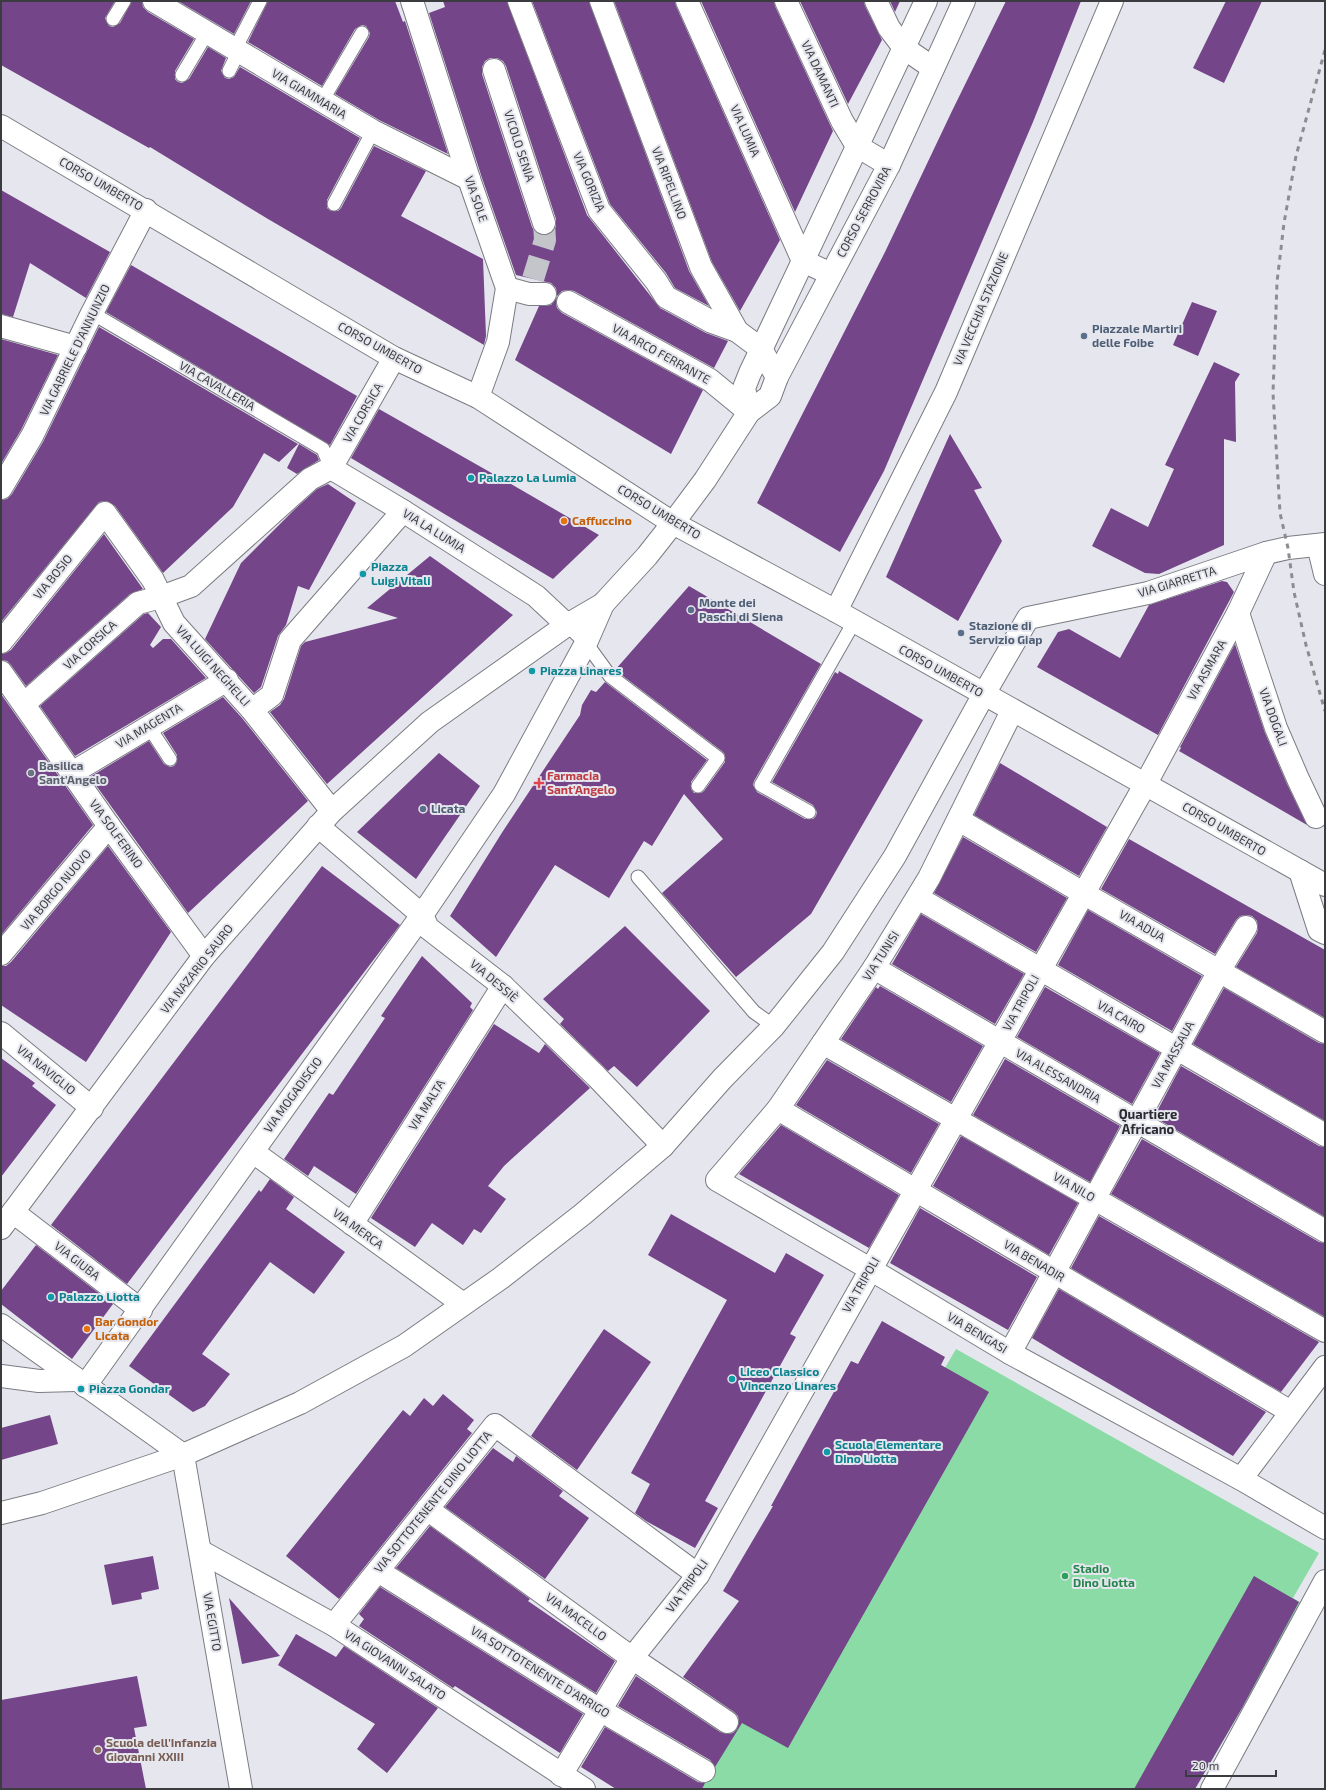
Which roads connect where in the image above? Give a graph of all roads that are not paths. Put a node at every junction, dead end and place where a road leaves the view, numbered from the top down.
1 (124, 1) edge
2 (154, 1) edge
3 (260, 1) edge
4 (412, 1) edge
5 (519, 1) edge
6 (601, 1) edge
7 (687, 1) edge
8 (786, 1) edge
9 (876, 1) edge
10 (926, 1) edge
11 (964, 1) edge
12 (1112, 1) edge
13 (113, 19) dead end
14 (207, 33) junction
15 (362, 33) dead end
16 (904, 48) junction
17 (237, 50) junction
18 (933, 68) junction
19 (494, 70) dead end
20 (229, 71) dead end
21 (182, 75) dead end
22 (322, 101) junction
23 (1, 126) edge
24 (373, 131) junction
25 (858, 146) junction
26 (889, 165) junction
27 (469, 179) junction
28 (334, 204) dead end
29 (146, 210) junction
30 (544, 223) tunnel mouth
31 (803, 261) junction
32 (832, 274) junction
33 (507, 288) junction
34 (536, 289) dead end
35 (568, 302) dead end
36 (92, 313) junction
37 (1, 326) edge
38 (737, 331) junction
39 (76, 347) junction
40 (761, 350) junction
41 (394, 358) junction
42 (777, 377) junction
43 (478, 397) junction
44 (749, 412) junction
45 (331, 468) junction
46 (1, 488) edge
47 (403, 511) junction
48 (105, 513) joint
49 (673, 523) junction
50 (1322, 544) edge
51 (1266, 553) junction
52 (1325, 574) edge
53 (161, 597) junction
54 (602, 604) junction
55 (1238, 613) junction
56 (845, 616) junction
57 (567, 626) junction
58 (1, 642) edge
59 (586, 643) junction
60 (1, 672) edge
61 (227, 680) junction
62 (984, 694) junction
63 (24, 704) junction
64 (252, 710) junction
65 (1012, 711) junction
66 (149, 727) junction
67 (170, 759) dead end
68 (72, 773) junction
69 (1145, 785) junction
70 (698, 786) dead end
71 (809, 812) dead end
72 (1316, 817) dead end
73 (325, 818) junction
74 (959, 820) junction
75 (109, 826) junction
76 (1300, 871) junction
77 (638, 876) dead end
78 (1325, 885) edge
79 (1084, 893) junction
80 (918, 898) junction
81 (422, 915) junction
82 (1246, 927) dead end
83 (1325, 933) edge
84 (1, 954) edge
85 (204, 956) junction
86 (874, 968) junction
87 (1040, 970) junction
88 (1219, 971) junction
89 (503, 986) junction
90 (774, 1026) junction
91 (1325, 1032) edge
92 (1, 1033) edge
93 (999, 1042) junction
94 (823, 1043) junction
95 (1177, 1049) junction
96 (92, 1108) junction
97 (778, 1109) junction
98 (956, 1119) junction
99 (1136, 1122) junction
100 (1325, 1135) edge
101 (663, 1146) junction
102 (253, 1152) junction
103 (717, 1180) joint
104 (915, 1190) junction
105 (1095, 1199) junction
106 (7, 1220) edge
107 (352, 1224) junction
108 (1325, 1232) edge
109 (870, 1269) junction
110 (1054, 1273) junction
111 (463, 1304) junction
112 (141, 1310) junction
113 (1, 1325) edge
114 (1325, 1331) edge
115 (1010, 1353) junction
116 (1325, 1367) edge
117 (1, 1376) edge
118 (81, 1383) junction
119 (1290, 1412) junction
120 (183, 1455) junction
121 (1241, 1479) junction
122 (427, 1509) junction
123 (1, 1513) edge
124 (1325, 1528) edge
125 (200, 1551) junction
126 (378, 1571) junction
127 (698, 1575) junction
128 (1325, 1581) edge
129 (334, 1625) junction
130 (632, 1658) junction
131 (600, 1710) junction
132 (727, 1722) dead end
133 (704, 1771) dead end
134 (561, 1775) junction
135 (241, 1789) edge
136 (584, 1789) edge
137 (1212, 1789) edge

1 - 13 lane
2 - 14 street, VIA GIAMMARIA
3 - 17 lane
4 - 27 street, VIA SOLE
5 - 38 street, VIA GORIZIA
6 - 38 street, VIA RIPELLINO
7 - 31 street, VIA LUMIA
8 - 25 street, VIA DAMANTI
9 - 16 street
10 - 16 street
11 - 18 street, CORSO SERROVIRA
12 - 56 street, VIA VECCHIA STAZIONE
14 - 17 street, VIA GIAMMARIA
14 - 21 lane
15 - 22 lane
16 - 18 street
16 - 25 street
17 - 20 lane
17 - 22 street, VIA GIAMMARIA
18 - 26 street, CORSO SERROVIRA
19 - 30 street, VICOLO SENIA
22 - 24 street, VIA GIAMMARIA
23 - 29 street, CORSO UMBERTO
24 - 27 street, VIA GIAMMARIA
24 - 28 lane
25 - 26 street
25 - 31 street
26 - 32 street, CORSO SERROVIRA
27 - 33 street, VIA SOLE
29 - 36 street, VIA GABRIELE D'ANNUNZIO
29 - 41 street, CORSO UMBERTO
31 - 32 street
31 - 40 street
32 - 42 street, CORSO SERROVIRA
33 - 34 street
33 - 43 street, VIA SOLE
35 - 44 street, VIA ARCO FERRANTE
36 - 39 street, VIA GABRIELE D'ANNUNZIO
36 - 45 lane, VIA CAVALLERIA
37 - 39 street
38 - 40 street, VIA RIPELLINO
39 - 46 street, VIA GABRIELE D'ANNUNZIO
40 - 42 street
40 - 44 street
41 - 43 street, CORSO UMBERTO
41 - 45 street, VIA CORSICA
42 - 44 street, CORSO SERROVIRA
43 - 49 street, CORSO UMBERTO
44 - 49 street, CORSO SERROVIRA
45 - 47 street, VIA LA LUMIA
45 - 53 street, VIA CORSICA
47 - 57 street, VIA LA LUMIA
47 - 64 street
48 - 53 street, VIA LUIGI NEGHELLI
48 - 58 street, VIA BOSIO
49 - 54 street, CORSO SERROVIRA
49 - 56 street, CORSO UMBERTO
50 - 51 street, VIA GIARRETTA
50 - 52 street
51 - 55 street, VIA ASMARA
51 - 62 street, VIA GIARRETTA
53 - 61 street, VIA LUIGI NEGHELLI
53 - 63 street, VIA CORSICA
54 - 57 street
54 - 59 street
55 - 69 street, VIA ASMARA
55 - 72 street, VIA DOGALI
56 - 62 street, CORSO UMBERTO
56 - 71 lane
57 - 59 lane
57 - 73 street, VIA NAZARIO SAURO
59 - 70 lane
59 - 81 street, VIA MOGADISCIO
60 - 63 street, VIA SOLFERINO
61 - 64 street, VIA LUIGI NEGHELLI
61 - 66 street, VIA MAGENTA
62 - 65 street, CORSO UMBERTO
62 - 90 street
63 - 68 street, VIA SOLFERINO
64 - 73 street, VIA LUIGI NEGHELLI
65 - 69 street, CORSO UMBERTO
65 - 74 street, VIA TUNISI
66 - 67 lane
66 - 68 street, VIA MAGENTA
68 - 75 street, VIA SOLFERINO
69 - 76 street, CORSO UMBERTO
69 - 79 street, VIA TRIPOLI
73 - 81 street, VIA DESSIÈ
73 - 85 street, VIA NAZARIO SAURO
74 - 79 street, VIA ADUA
74 - 80 street, VIA TUNISI
75 - 84 street, VIA BORGO NUOVO
75 - 85 street, VIA SOLFERINO
76 - 78 street, CORSO UMBERTO
76 - 83 street
77 - 90 lane
79 - 87 street, VIA TRIPOLI
79 - 88 street, VIA ADUA
80 - 86 street, VIA TUNISI
80 - 87 street, VIA CAIRO
81 - 89 street, VIA DESSIÈ
81 - 102 street, VIA MOGADISCIO
82 - 88 street, VIA MASSAUA
85 - 96 street, VIA NAZARIO SAURO
86 - 93 street, VIA ALESSANDRIA
86 - 94 street, VIA TUNISI
87 - 93 street, VIA TRIPOLI
87 - 95 street, VIA CAIRO
88 - 91 street, VIA ADUA
88 - 95 street, VIA MASSAUA
89 - 101 street, VIA DESSIÈ
89 - 107 street, VIA MALTA
90 - 101 street
92 - 96 street, VIA NAVIGLIO
93 - 98 street, VIA TRIPOLI
93 - 99 street, VIA ALESSANDRIA
94 - 97 street, VIA TUNISI
94 - 98 street, VIA NILO
95 - 99 street, VIA MASSAUA
95 - 100 street, VIA CAIRO
96 - 106 street, VIA NAZARIO SAURO
97 - 103 street, VIA TUNISI
97 - 104 street, VIA BENADIR
98 - 104 street, VIA TRIPOLI
98 - 105 street, VIA NILO
99 - 105 street, VIA MASSAUA
99 - 108 street, VIA ALESSANDRIA
101 - 111 street
102 - 107 street, VIA MERCA
102 - 112 street, VIA MOGADISCIO
103 - 109 street, VIA BENGASI
104 - 109 street, VIA TRIPOLI
104 - 110 street, VIA BENADIR
105 - 110 street, VIA MASSAUA
105 - 114 street, VIA NILO
106 - 112 street, VIA GIUBA
107 - 111 street, VIA MERCA
109 - 115 street, VIA BENGASI
109 - 127 street, VIA TRIPOLI
110 - 115 street, VIA MASSAUA
110 - 119 street, VIA BENADIR
111 - 120 street
112 - 118 street, VIA MOGADISCIO
113 - 118 street
115 - 121 street, VIA BENGASI
116 - 119 street
117 - 118 street
118 - 120 street
119 - 121 street
120 - 123 street
120 - 125 street, VIA EGITTO
121 - 124 street, VIA BENGASI
122 - 126 street, VIA SOTTOTENENTE DINO LIOTTA
122 - 127 street, VIA SOTTOTENENTE DINO LIOTTA
122 - 130 street, VIA MACELLO
125 - 129 street, VIA GIOVANNI SALATO
125 - 135 street, VIA EGITTO
126 - 129 street, VIA SOTTOTENENTE DINO LIOTTA
126 - 131 street, VIA SOTTOTENENTE D'ARRIGO
127 - 130 street, VIA TRIPOLI
128 - 137 street
129 - 134 street, VIA GIOVANNI SALATO
130 - 131 street, VIA TRIPOLI
130 - 132 street, VIA MACELLO
131 - 133 street, VIA SOTTOTENENTE D'ARRIGO
131 - 134 street, VIA TRIPOLI
134 - 136 street, VIA GIOVANNI SALATO

